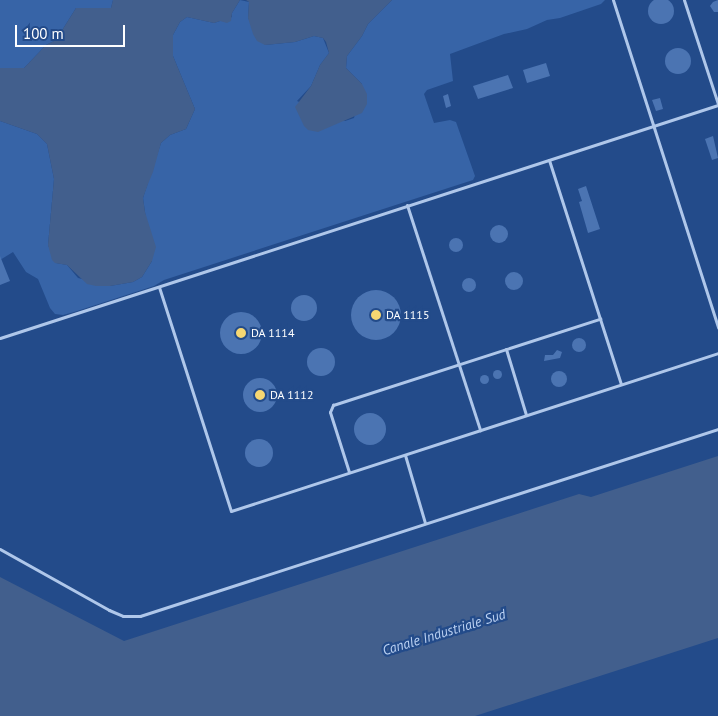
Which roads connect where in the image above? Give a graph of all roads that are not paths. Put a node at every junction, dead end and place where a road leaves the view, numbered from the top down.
1 (612, 0) edge
2 (684, 0) edge
3 (718, 105) edge
4 (653, 126) junction
5 (548, 160) junction
6 (407, 205) junction
7 (159, 286) junction
8 (600, 319) junction
9 (718, 328) edge
10 (0, 338) edge
11 (506, 349) junction
12 (718, 353) edge
13 (459, 365) junction
14 (621, 384) junction
15 (526, 416) junction
16 (718, 429) edge
17 (480, 430) junction
18 (405, 455) junction
19 (349, 472) junction
20 (425, 523) junction
21 (0, 550) edge

1 - 4 lane
2 - 3 lane
3 - 4 lane
4 - 5 lane
4 - 9 lane
5 - 6 lane
5 - 8 lane
6 - 7 lane
6 - 13 lane
7 - 10 lane
7 - 19 lane
8 - 11 lane
8 - 14 lane
11 - 13 lane
11 - 15 lane
12 - 14 lane
13 - 17 lane
13 - 19 lane
14 - 15 lane
15 - 17 lane
16 - 20 lane
17 - 18 lane
18 - 19 lane
18 - 20 lane
20 - 21 lane

